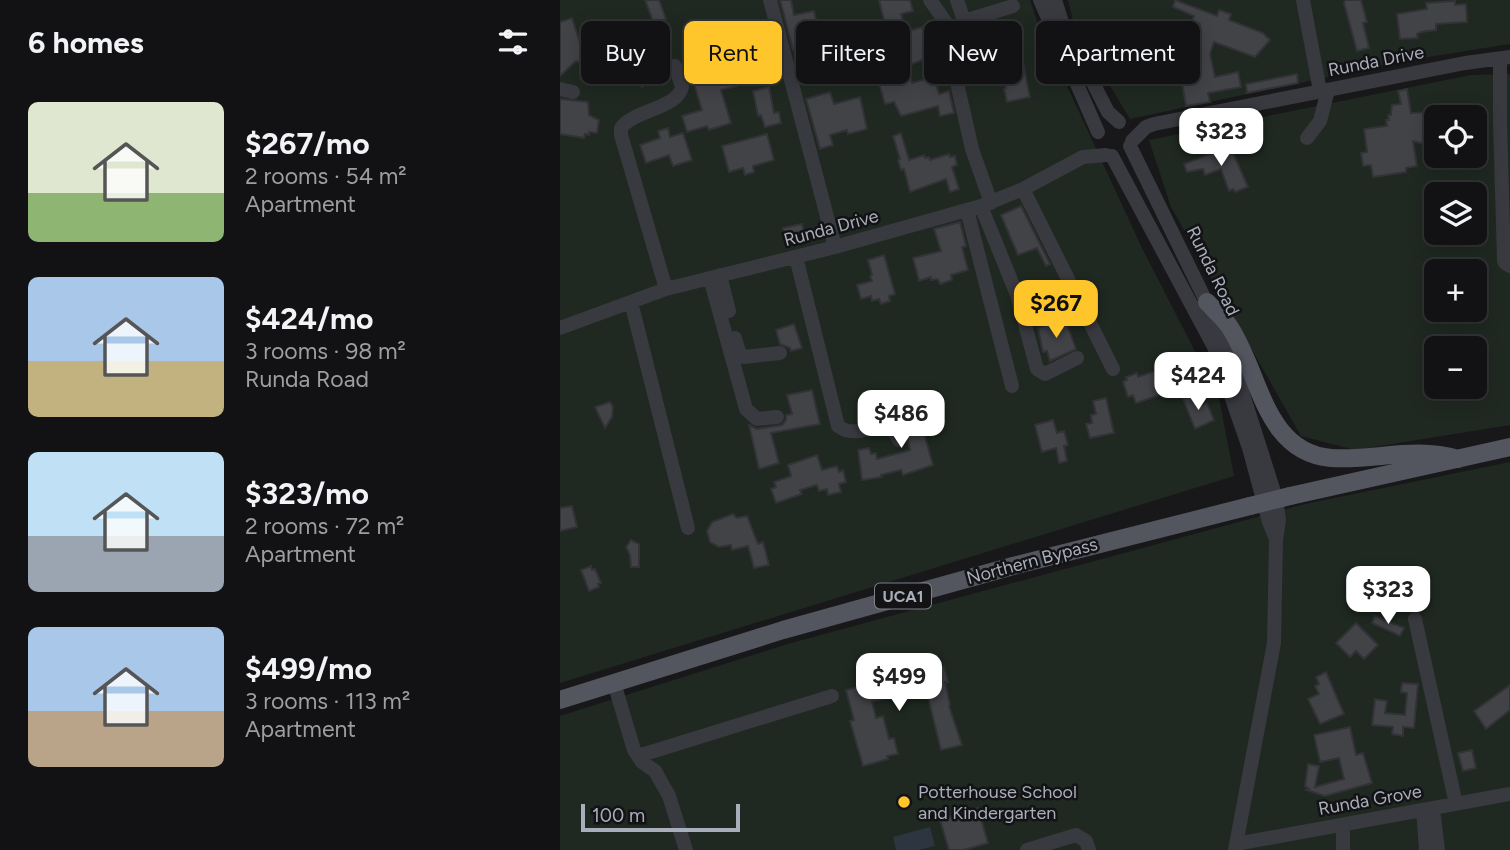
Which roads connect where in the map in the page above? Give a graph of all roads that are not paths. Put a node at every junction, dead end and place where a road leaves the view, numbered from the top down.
1 (771, 0) edge
2 (930, 0) edge
3 (957, 0) edge
4 (1040, 0) edge
5 (1055, 0) edge
6 (1303, 0) edge
7 (1013, 6) dead end
8 (1507, 58) edge
9 (675, 66) dead end
10 (1324, 90) junction
11 (1510, 104) edge
12 (1127, 134) junction
13 (1097, 136) junction
14 (1307, 138) dead end
15 (1109, 155) junction
16 (1083, 157) junction
17 (1023, 189) junction
18 (980, 206) junction
19 (835, 247) junction
20 (796, 257) junction
21 (1510, 266) edge
22 (715, 276) junction
23 (666, 289) junction
24 (631, 302) junction
25 (1207, 302) junction
26 (560, 328) edge
27 (780, 353) dead end
28 (1077, 358) dead end
29 (1113, 369) dead end
30 (1012, 386) dead end
31 (777, 416) dead end
32 (899, 440) dead end
33 (1510, 447) edge
34 (1458, 459) junction
35 (688, 528) dead end
36 (1276, 540) junction
37 (1415, 619) dead end
38 (614, 683) junction
39 (832, 696) dead end
40 (560, 700) edge
41 (638, 756) junction
42 (1510, 794) edge
43 (1456, 804) junction
44 (1428, 809) junction
45 (1343, 825) junction
46 (1236, 847) edge
47 (686, 850) edge
48 (1027, 850) edge
49 (1089, 850) edge
50 (1343, 850) edge
51 (1426, 850) edge
52 (1438, 850) edge

1 - 19 street
2 - 18 street
3 - 7 street
4 - 13 street
5 - 12 street, Runda Road
6 - 10 street
8 - 10 street, Runda Drive
8 - 11 street
8 - 21 street
9 - 23 street
10 - 12 street, Runda Drive
10 - 14 street
12 - 13 street
12 - 15 street, Runda Drive
12 - 25 street, Runda Road
13 - 15 street
13 - 16 street
15 - 16 street, Runda Drive
15 - 36 street, Runda Road
16 - 17 street, Runda Drive
17 - 18 street, Runda Drive
17 - 29 street
18 - 19 street, Runda Drive
18 - 28 street
18 - 30 street
19 - 20 street, Runda Drive
20 - 22 street, Runda Drive
20 - 32 street
22 - 23 street, Runda Drive
22 - 27 street
22 - 31 street
23 - 24 street, Runda Drive
24 - 26 street, Runda Drive
24 - 35 street
25 - 34 main road
25 - 36 street, Runda Road
33 - 34 main road, Northern Bypass / UCA1
34 - 38 main road, Northern Bypass / UCA1, bridge
36 - 46 street, Runda Road
37 - 43 street
38 - 40 main road, Northern Bypass / UCA1
38 - 41 street
39 - 41 street
41 - 47 street
42 - 43 street, Runda Grove
43 - 44 street, Runda Grove
44 - 45 street, Runda Grove
44 - 51 street
44 - 52 street
45 - 46 street, Runda Grove
45 - 50 street
48 - 49 street

